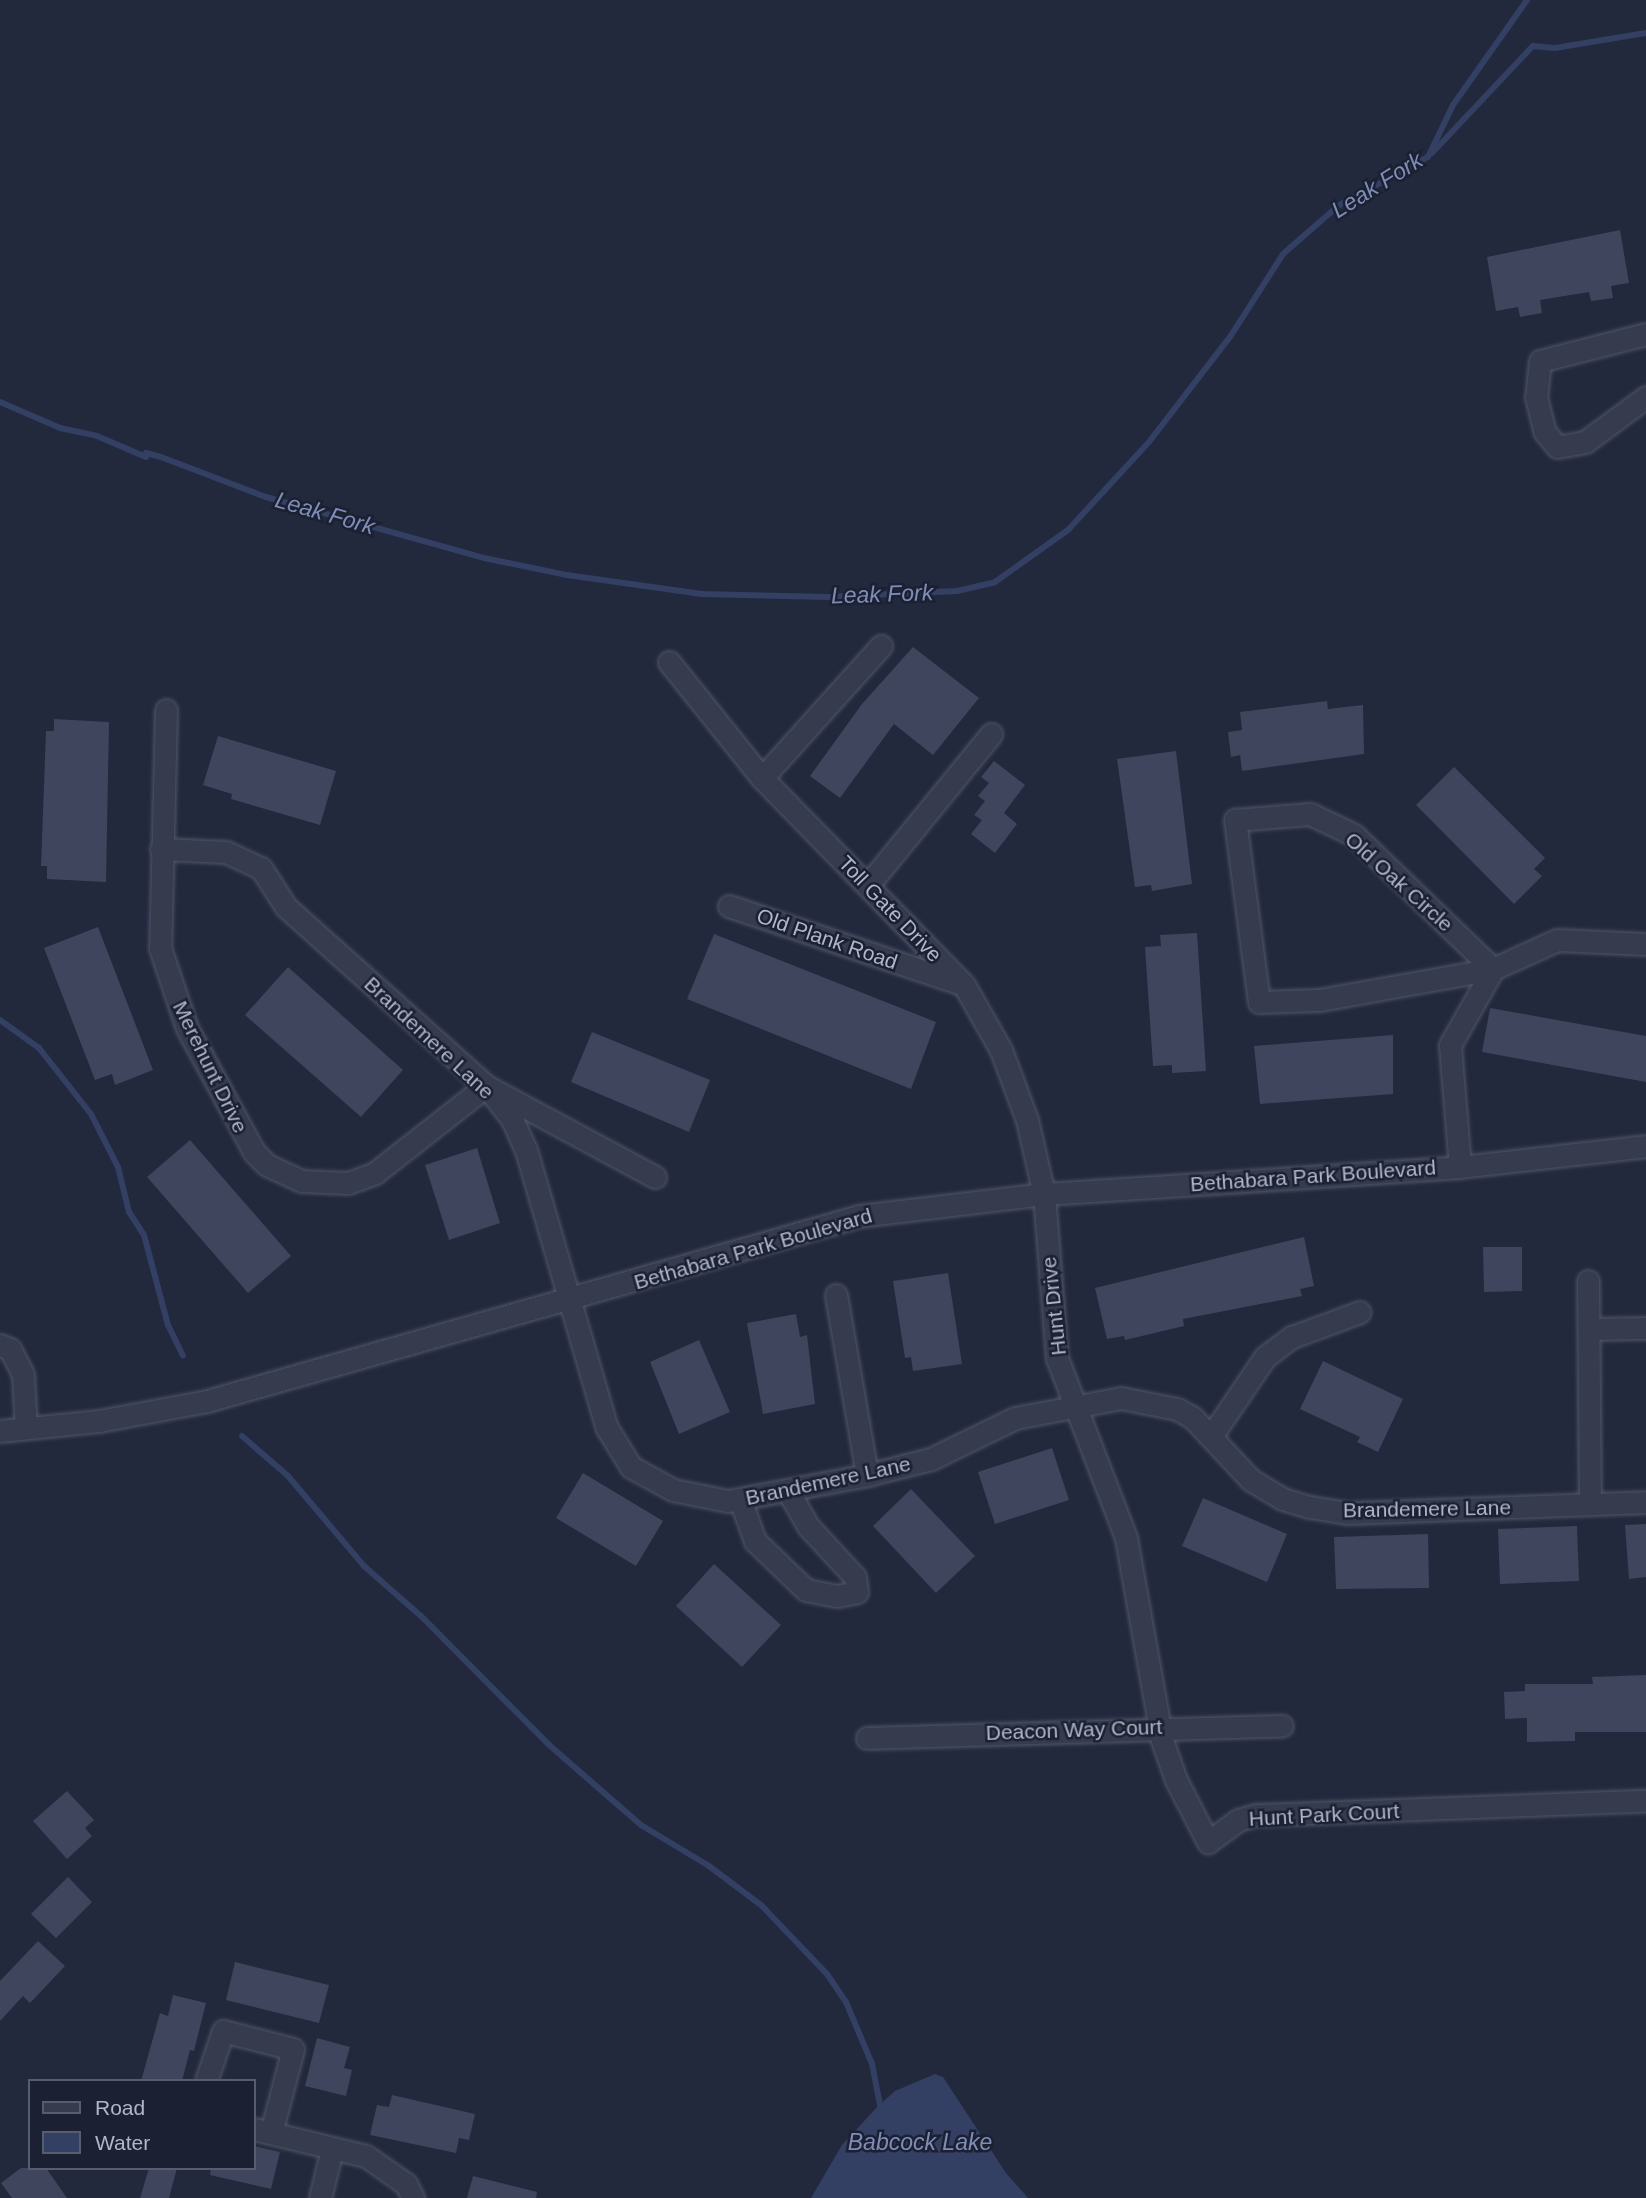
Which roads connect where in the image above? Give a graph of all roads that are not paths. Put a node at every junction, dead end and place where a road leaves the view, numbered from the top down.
1 (1646, 334) edge
2 (1646, 397) edge
3 (881, 646) dead end
4 (669, 662) dead end
5 (166, 710) dead end
6 (991, 734) dead end
7 (762, 778) junction
8 (161, 849) junction
9 (868, 885) junction
10 (729, 906) dead end
11 (1646, 944) edge
12 (1493, 969) junction
13 (964, 985) junction
14 (486, 1086) junction
15 (1646, 1146) edge
16 (1460, 1167) junction
17 (655, 1177) dead end
18 (1044, 1194) junction
19 (1588, 1281) dead end
20 (836, 1295) dead end
21 (568, 1302) junction
22 (1360, 1312) dead end
23 (1646, 1328) edge
24 (1589, 1329) junction
25 (0, 1345) edge
26 (1075, 1406) junction
27 (26, 1428) junction
28 (0, 1431) edge
29 (1212, 1435) junction
30 (1095, 1453) joint
31 (867, 1475) junction
32 (788, 1491) junction
33 (740, 1499) junction
34 (1646, 1502) edge
35 (1590, 1504) junction
36 (1282, 1726) dead end
37 (1159, 1727) junction
38 (867, 1738) dead end
39 (1646, 1801) edge
40 (207, 2079) edge
41 (262, 2131) edge
42 (332, 2149) junction
43 (320, 2198) edge
44 (412, 2198) edge

1 - 2 street
3 - 7 street
4 - 7 street, Toll Gate Drive
5 - 8 street, Merehunt Drive
6 - 9 street
7 - 9 street, Toll Gate Drive
8 - 14 street, Brandemere Lane
8 - 14 street, Merehunt Drive
9 - 13 street, Toll Gate Drive
10 - 13 street, Old Plank Road
11 - 12 street
12 - 12 street, Old Oak Circle
12 - 16 street
13 - 18 street, Toll Gate Drive
14 - 17 street
14 - 21 street, Brandemere Lane
15 - 16 street, Bethabara Park Boulevard
16 - 18 street, Bethabara Park Boulevard
18 - 21 street, Bethabara Park Boulevard
18 - 26 street, Hunt Drive
19 - 24 street
20 - 31 street
21 - 27 street, Bethabara Park Boulevard
21 - 33 street, Brandemere Lane
22 - 29 street
23 - 24 street
24 - 35 street
25 - 27 street
26 - 29 street, Brandemere Lane
26 - 30 street, Hunt Drive
26 - 31 street, Brandemere Lane
27 - 28 street, Bethabara Park Boulevard
29 - 35 street, Brandemere Lane
30 - 37 street, Hunt Park Court
31 - 32 street, Brandemere Lane
32 - 33 street, Brandemere Lane
32 - 33 street
34 - 35 street, Brandemere Lane
36 - 37 street, Deacon Way Court
37 - 38 street, Deacon Way Court
37 - 39 street, Hunt Park Court
40 - 41 street
41 - 42 street
42 - 43 street
42 - 44 street

